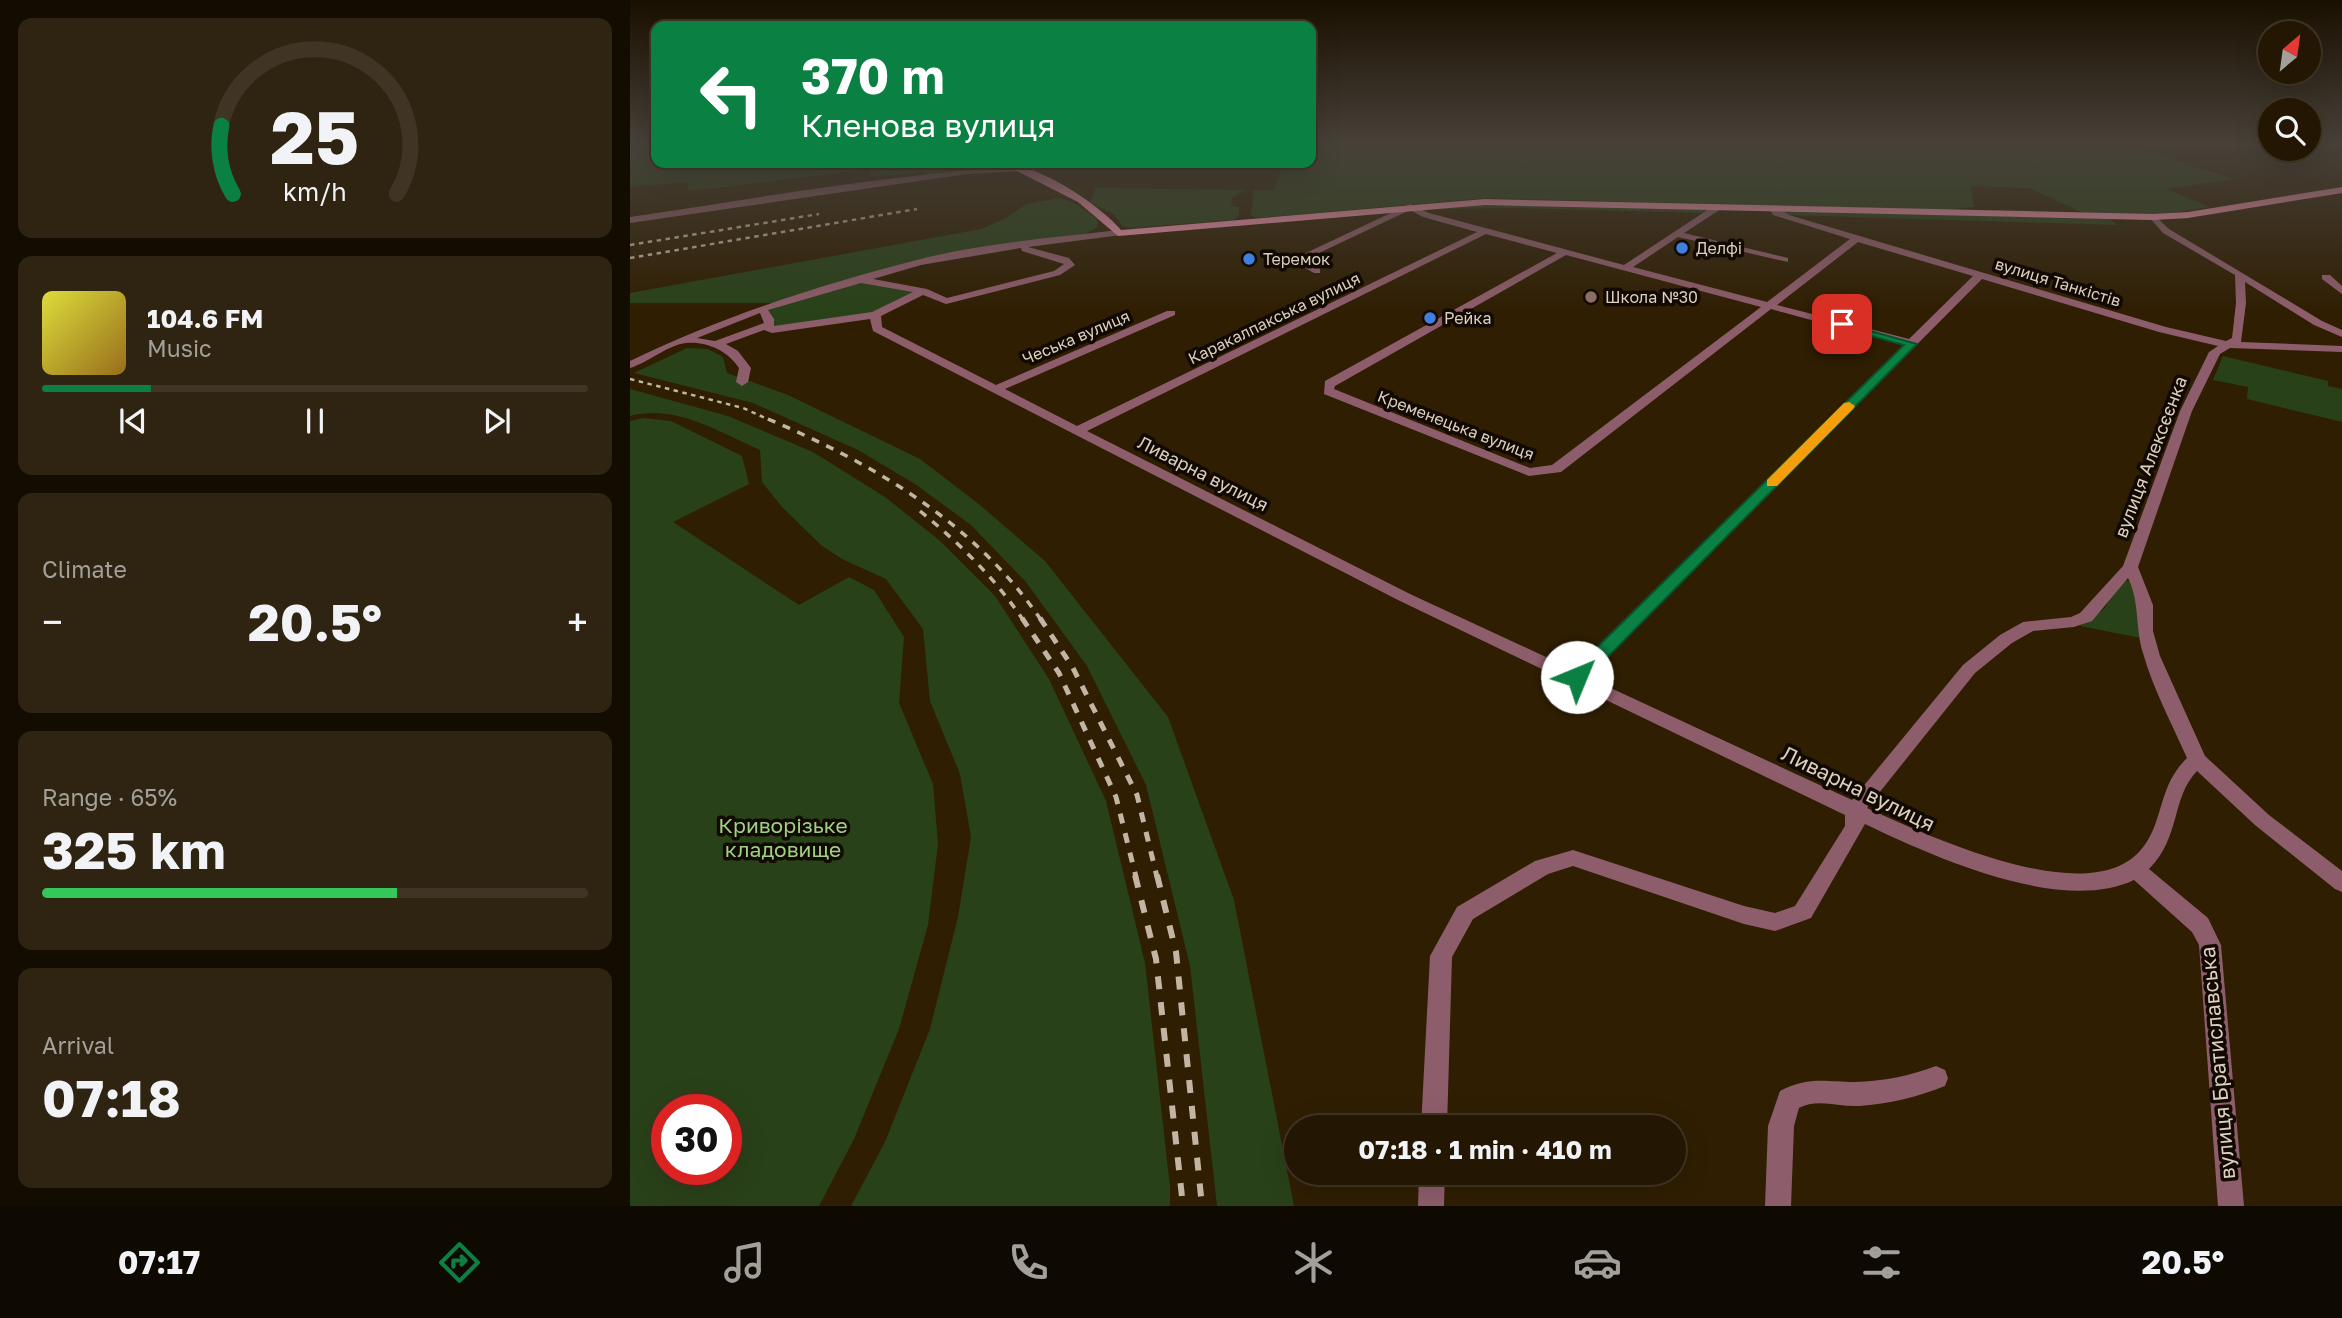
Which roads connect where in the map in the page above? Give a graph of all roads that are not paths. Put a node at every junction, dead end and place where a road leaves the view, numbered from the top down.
1 (762, 200) edge
2 (1076, 200) edge
3 (2279, 200) edge
4 (1410, 207) junction
5 (1718, 207) junction
6 (1773, 208) junction
7 (2153, 218) junction
8 (630, 220) edge
9 (1485, 231) junction
10 (1118, 233) junction
11 (1676, 234) junction
12 (1857, 238) junction
13 (1013, 246) junction
14 (1565, 252) junction
15 (1785, 260) dead end
16 (1627, 267) junction
17 (1317, 271) dead end
18 (2240, 274) junction
19 (1980, 275) junction
20 (2326, 276) dead end
21 (856, 279) junction
22 (923, 291) junction
23 (2342, 291) edge
24 (1772, 305) junction
25 (762, 309) junction
26 (1171, 313) dead end
27 (875, 315) junction
28 (769, 325) junction
29 (2342, 334) edge
30 (684, 340) junction
31 (717, 344) junction
32 (1911, 344) junction
33 (2228, 345) junction
34 (2342, 349) edge
35 (634, 363) edge
36 (742, 382) dead end
37 (994, 390) junction
38 (1076, 431) junction
39 (2130, 567) junction
40 (1577, 677) junction
41 (2197, 760) junction
42 (1855, 811) junction
43 (2135, 869) junction
44 (2342, 883) edge
45 (1936, 1078) dead end
46 (1434, 1115) edge
47 (1432, 1185) edge
48 (1431, 1206) edge
49 (1778, 1206) edge
50 (2231, 1206) edge

1 - 8 street
2 - 10 main road
3 - 7 main road
4 - 5 main road
4 - 9 street
4 - 10 main road
4 - 17 street
5 - 6 main road
5 - 11 street
6 - 7 main road
6 - 12 street, вулиця Танкістів
7 - 18 street
9 - 14 street
9 - 38 street, Каракалпакська вулиця
10 - 13 street
11 - 15 street
11 - 16 street
12 - 19 street, вулиця Танкістів
12 - 24 street, Кременецька вулиця
13 - 21 street
13 - 22 street
14 - 16 street
14 - 24 street, Кременецька вулиця
16 - 24 street
18 - 29 street
18 - 33 street, вулиця Алексєєнка
19 - 32 street
19 - 33 street, вулиця Танкістів
20 - 23 street
21 - 22 street
21 - 25 street
22 - 27 street
24 - 32 street
25 - 28 street
25 - 30 street
26 - 37 street, Чеська вулиця
27 - 28 street
27 - 37 street, Ливарна вулиця
28 - 31 street
30 - 31 street
30 - 35 street
31 - 36 street
32 - 40 street
33 - 34 street, вулиця Танкістів
33 - 39 street, вулиця Алексєєнка
37 - 38 street, Ливарна вулиця
38 - 40 street, Ливарна вулиця
39 - 41 street, вулиця Алексєєнка
39 - 42 street
40 - 42 street, Ливарна вулиця
41 - 43 street
41 - 44 street
42 - 43 street, Ливарна вулиця
42 - 46 street
43 - 50 street, вулиця Братиславська
45 - 49 street
47 - 48 street

